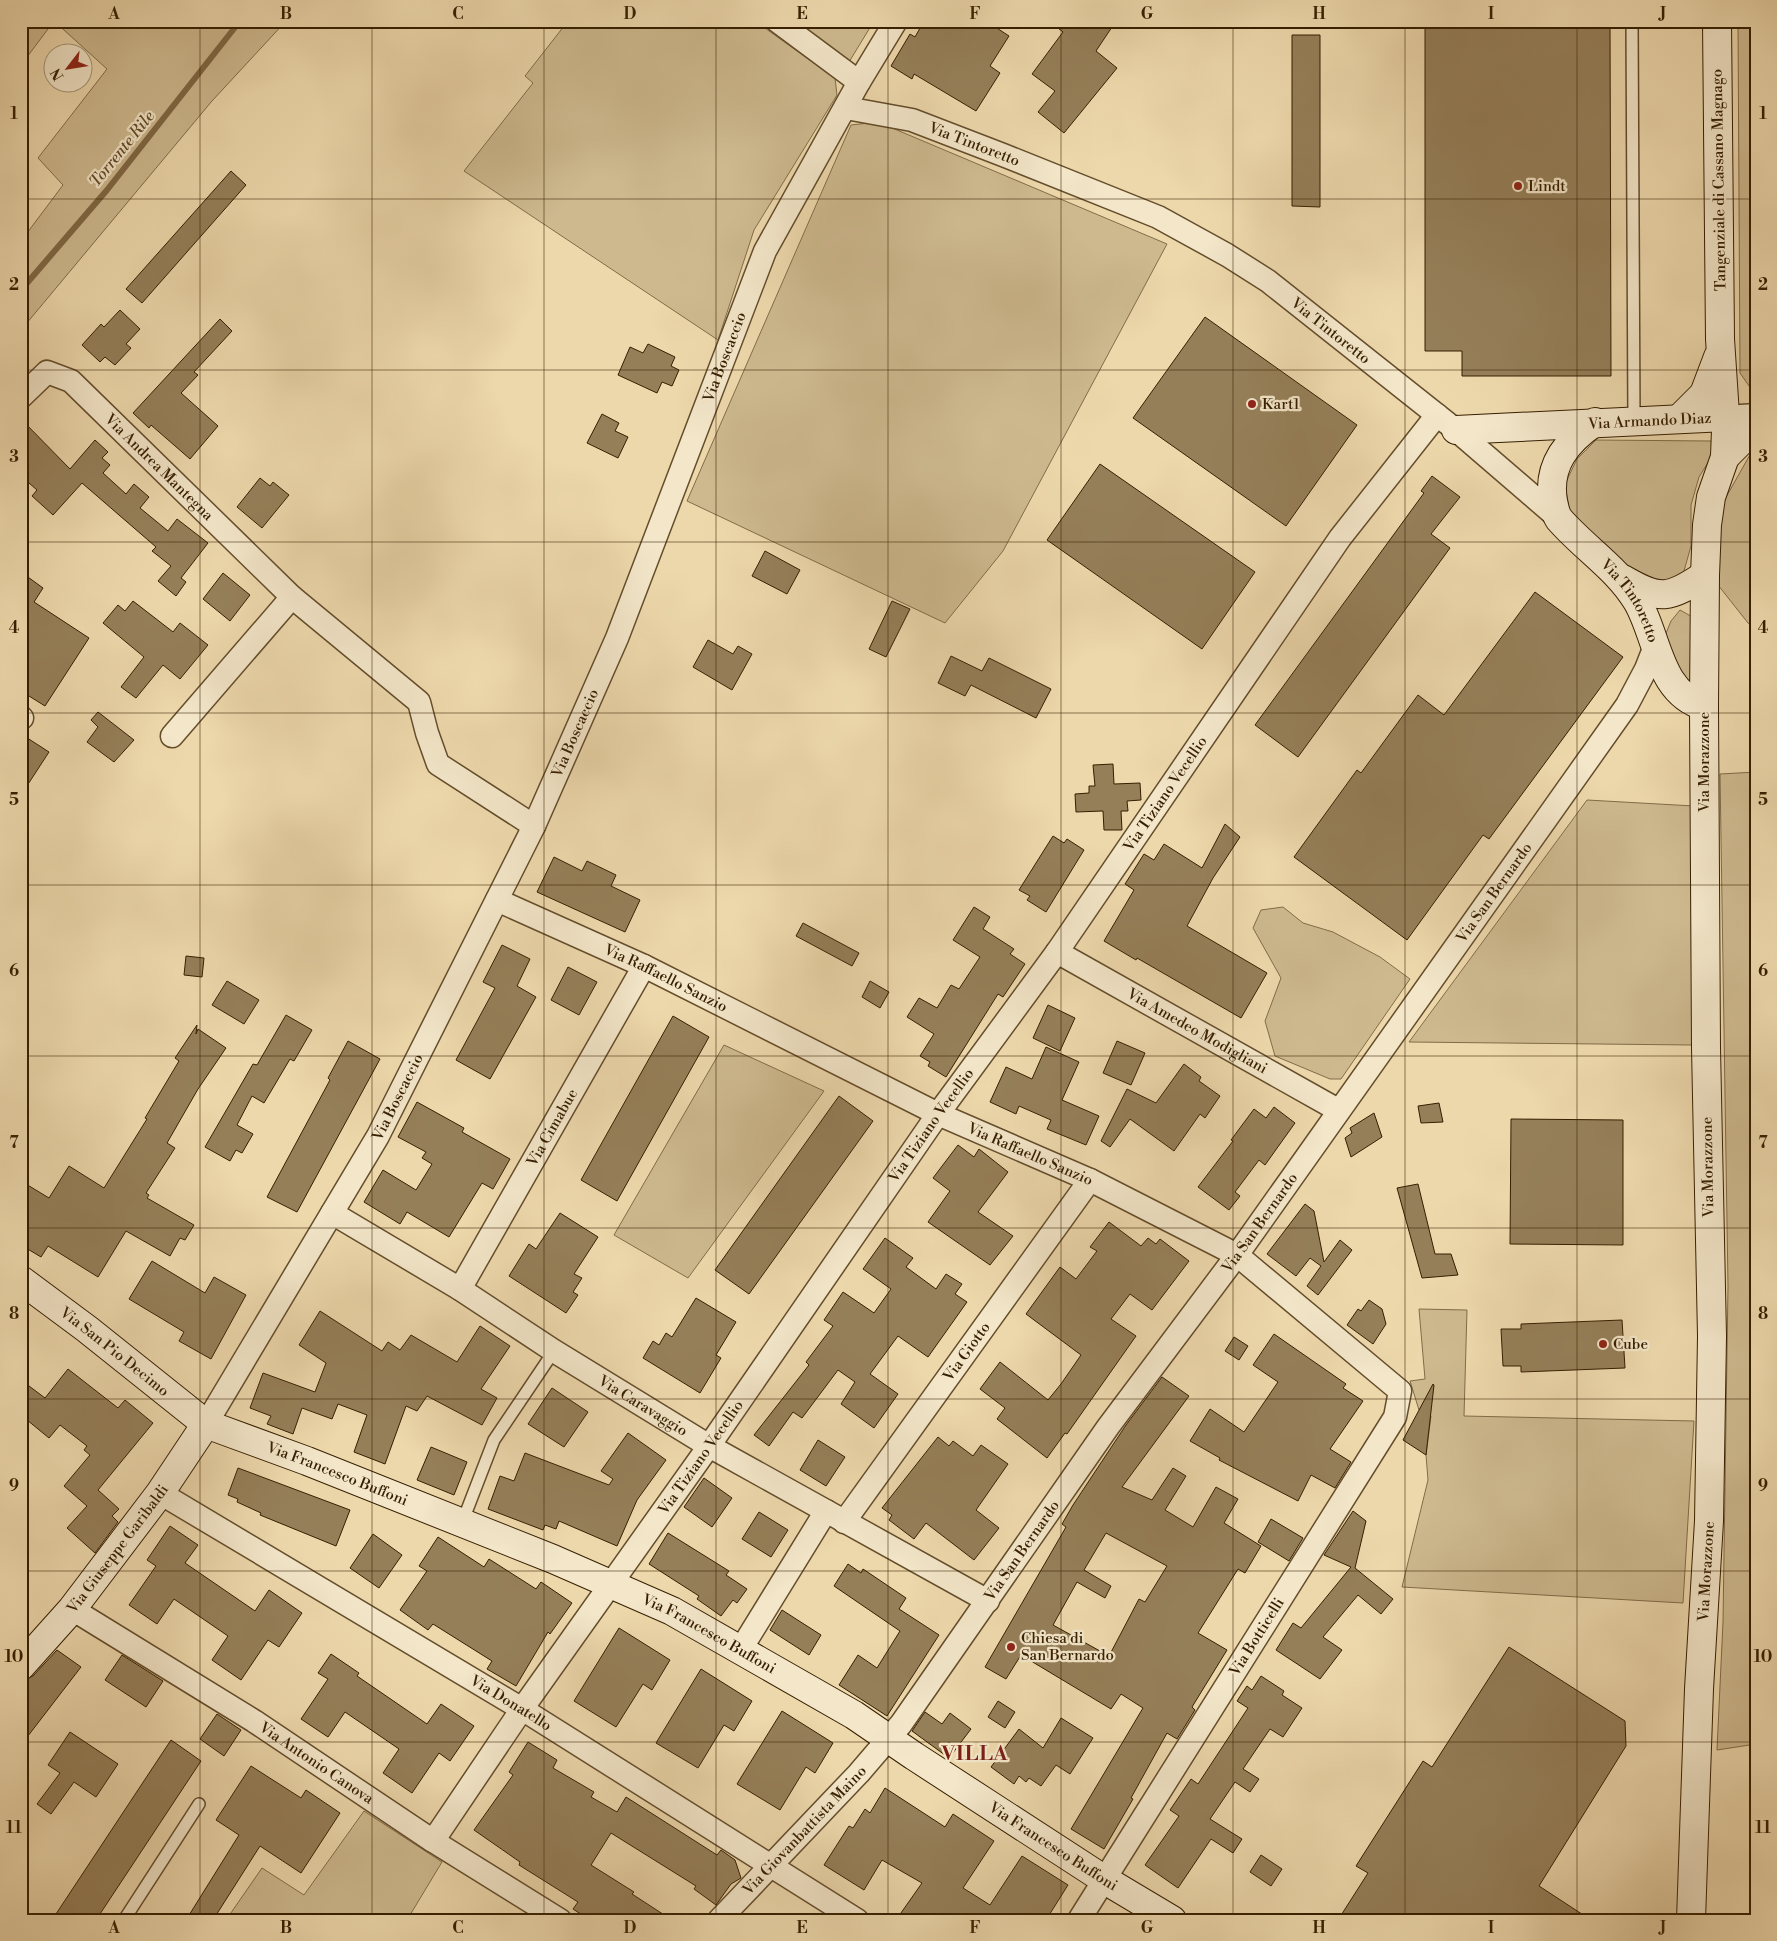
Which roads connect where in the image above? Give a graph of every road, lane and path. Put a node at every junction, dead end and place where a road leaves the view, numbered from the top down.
1 (777, 21) edge
2 (896, 21) edge
3 (1632, 21) edge
4 (1717, 21) edge
5 (858, 82) junction
6 (846, 108) junction
7 (1720, 339) junction
8 (21, 397) edge
9 (1756, 415) edge
10 (1726, 416) junction
11 (1679, 419) junction
12 (1634, 421) junction
13 (1447, 422) junction
14 (1595, 422) junction
15 (1756, 426) edge
16 (1725, 457) junction
17 (1557, 517) junction
18 (1705, 575) junction
19 (1619, 577) junction
20 (292, 597) junction
21 (1655, 646) junction
22 (1675, 687) junction
23 (1627, 705) junction
24 (1704, 706) junction
25 (172, 736) dead end
26 (534, 826) junction
27 (497, 900) junction
28 (1058, 952) junction
29 (644, 966) junction
30 (1338, 1110) junction
31 (938, 1114) junction
32 (1090, 1180) junction
33 (332, 1213) junction
34 (1237, 1255) junction
35 (21, 1280) edge
36 (460, 1289) junction
37 (554, 1351) junction
38 (1400, 1391) joint
39 (206, 1424) junction
40 (709, 1446) junction
41 (160, 1493) junction
42 (835, 1516) junction
43 (462, 1524) junction
44 (610, 1584) junction
45 (988, 1602) junction
46 (72, 1608) junction
47 (741, 1649) junction
48 (21, 1666) edge
49 (522, 1709) junction
50 (888, 1738) junction
51 (199, 1804) dead end
52 (433, 1841) junction
53 (771, 1866) junction
54 (1105, 1880) junction
55 (124, 1920) edge
56 (560, 1920) edge
57 (719, 1920) edge
58 (857, 1920) edge
59 (1080, 1920) edge
60 (1172, 1920) edge
61 (1691, 1920) edge

1 - 5 street
2 - 5 street, Via Boscaccio
3 - 12 lane
4 - 7 street, Tangenziale di Cassano Magnago
5 - 6 street, Via Boscaccio
6 - 13 street, Via Tintoretto
6 - 26 street, Via Boscaccio
7 - 10 street, Tangenziale di Cassano Magnago
7 - 11 street, Tangenziale di Cassano Magnago
8 - 20 street, Via Andrea Mantegna
9 - 10 street, Via Armando Diaz
10 - 11 street, Via Armando Diaz
10 - 16 street, Via Morazzone
11 - 12 street, Via Armando Diaz
12 - 14 street, Via Armando Diaz
13 - 14 street
13 - 17 street, Via Tintoretto
13 - 28 street, Via Tiziano Vecellio
14 - 17 street, Via Armando Diaz
15 - 16 street
16 - 18 street, Via Morazzone
17 - 19 street, Via Tintoretto
18 - 19 street
18 - 24 street, Via Morazzone
19 - 21 street, Via Tintoretto
20 - 25 street
20 - 26 street, Via Andrea Mantegna
21 - 22 street, Via Tintoretto
21 - 23 street, Via San Bernardo
22 - 23 street, Via San Bernardo
22 - 24 street, Via Tintoretto
23 - 30 street, Via San Bernardo
24 - 61 street, Via Morazzone
26 - 27 street, Via Boscaccio
27 - 29 street, Via Raffaello Sanzio
27 - 33 street, Via Boscaccio
28 - 30 street, Via Amedeo Modigliani
28 - 31 street, Via Tiziano Vecellio
29 - 31 street, Via Raffaello Sanzio
29 - 36 street, Via Cimabue
30 - 34 street, Via San Bernardo
31 - 32 street, Via Raffaello Sanzio
31 - 40 street, Via Tiziano Vecellio
32 - 34 street, Via Raffaello Sanzio
32 - 42 street, Via Giotto
33 - 36 street, Via Caravaggio
33 - 39 street, Via Boscaccio
34 - 38 street, Via Raffaello Sanzio
34 - 45 street, Via San Bernardo
35 - 39 street, Via San Pio Decimo
36 - 37 street, Via Caravaggio
37 - 40 street, Via Caravaggio
37 - 43 lane
38 - 54 street, Via Botticelli
39 - 41 street, Via Giuseppe Garibaldi
39 - 43 street, Via Francesco Buffoni
40 - 42 street, Via Caravaggio
40 - 44 street, Via Tiziano Vecellio
41 - 46 street, Via Giuseppe Garibaldi
41 - 49 street, Via Donatello
42 - 45 street, Via Caravaggio
42 - 47 street, Via Giotto
43 - 44 street, Via Francesco Buffoni
44 - 47 street, Via Francesco Buffoni
44 - 49 street, Via Tiziano Vecellio
45 - 50 street, Via San Bernardo
46 - 48 street, Via Giuseppe Garibaldi
46 - 52 street, Via Antonio Canova
47 - 50 street, Via Francesco Buffoni
49 - 52 street, Via Tiziano Vecellio
49 - 53 street, Via Donatello
50 - 53 street, Via Giovanbattista Maino
50 - 54 street, Via Francesco Buffoni
51 - 55 lane
52 - 56 street, Via Antonio Canova
53 - 57 street, Via Giovanbattista Maino
53 - 58 street, Via Donatello
54 - 59 street, Via Botticelli
54 - 60 street, Via Francesco Buffoni

